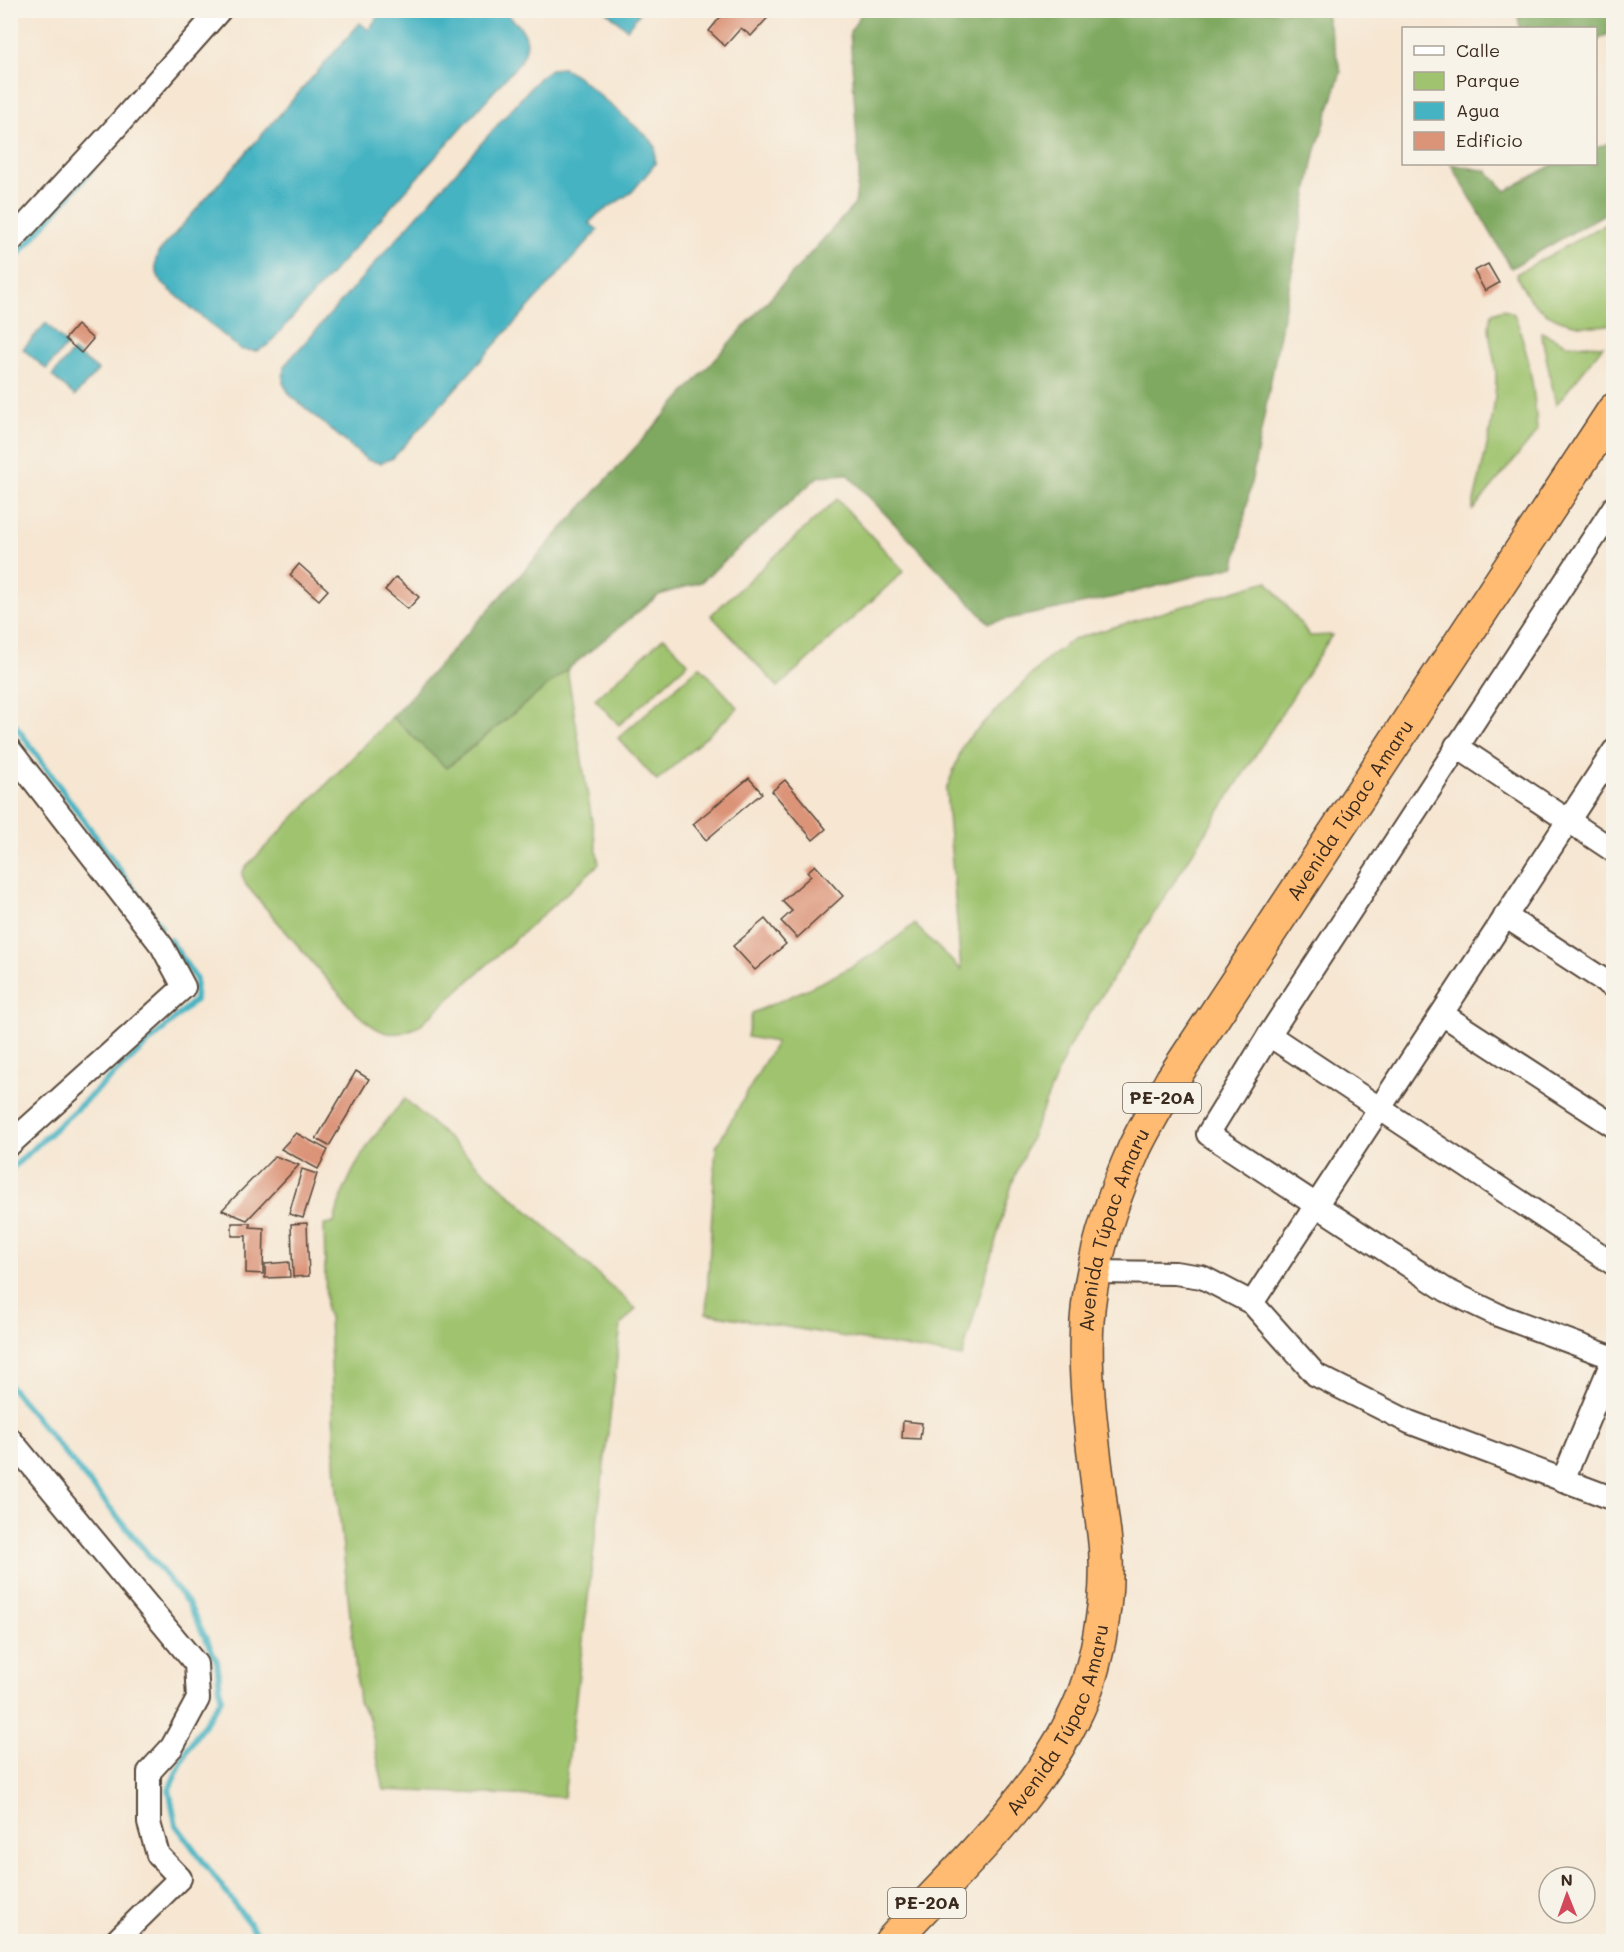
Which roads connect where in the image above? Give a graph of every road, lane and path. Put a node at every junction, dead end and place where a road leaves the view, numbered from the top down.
1 (220, 10) edge
2 (10, 242) edge
3 (1614, 410) edge
4 (1614, 507) edge
5 (1456, 746) junction
6 (10, 750) edge
7 (1614, 751) edge
8 (1568, 821) junction
9 (1614, 851) edge
10 (1505, 916) junction
11 (1614, 987) edge
12 (1442, 1014) junction
13 (1269, 1035) junction
14 (1380, 1108) junction
15 (1614, 1126) edge
16 (10, 1144) edge
17 (1316, 1205) junction
18 (1614, 1264) edge
19 (1094, 1272) junction
20 (1252, 1303) junction
21 (1613, 1358) edge
22 (10, 1439) edge
23 (1563, 1480) junction
24 (1614, 1499) edge
25 (115, 1941) edge
26 (891, 1941) edge

1 - 2 street
3 - 19 highway, Avenida Túpac Amaru / PE-20A
4 - 5 street
5 - 8 street
5 - 13 street
6 - 16 street
7 - 8 street
8 - 9 street
8 - 10 street
10 - 11 street
10 - 12 street
12 - 14 street
12 - 15 street
13 - 14 street
13 - 17 street
14 - 17 street
14 - 18 street
17 - 20 street
17 - 21 street
19 - 20 street
19 - 26 highway, Avenida Túpac Amaru / PE-20A
20 - 23 street
21 - 23 street
22 - 25 street
23 - 24 street

